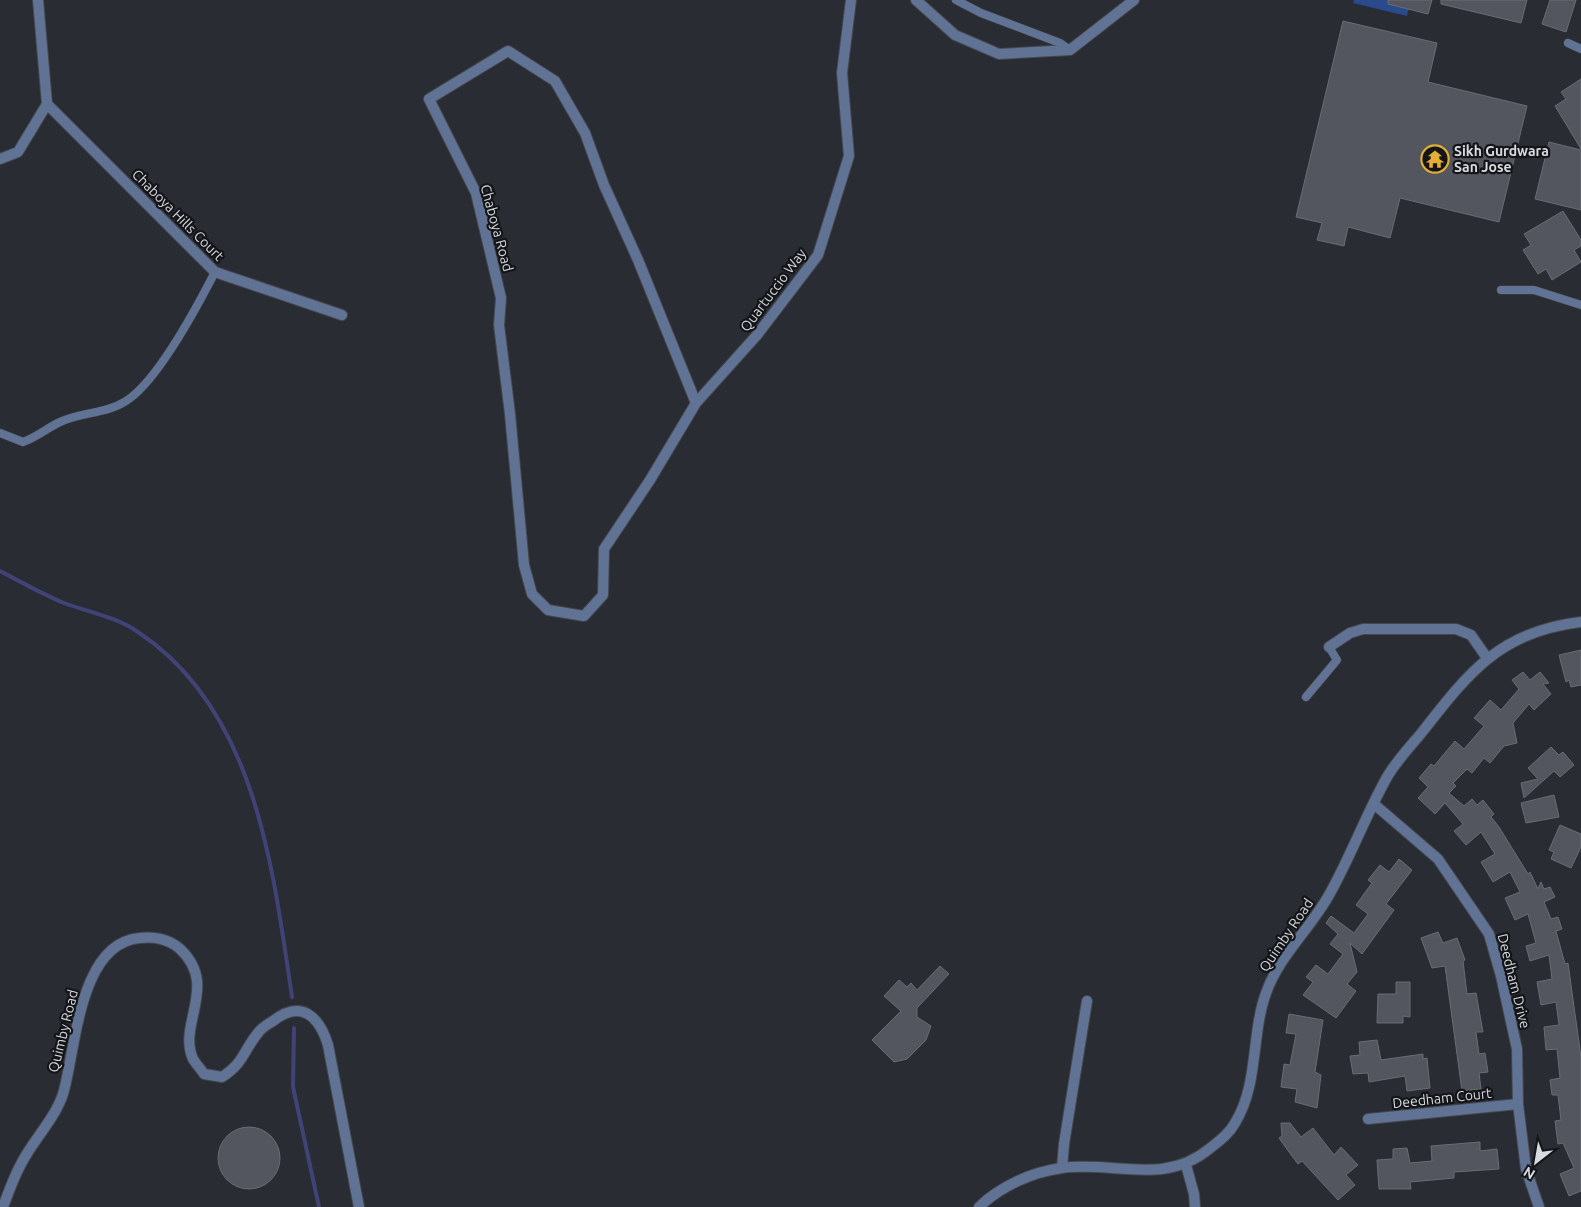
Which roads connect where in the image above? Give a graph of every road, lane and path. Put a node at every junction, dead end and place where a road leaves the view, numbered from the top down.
1 (38, 0) edge
2 (851, 0) edge
3 (916, 0) edge
4 (956, 0) edge
5 (1134, 0) edge
6 (1568, 43) dead end
7 (1581, 49) edge
8 (1070, 50) junction
9 (48, 104) junction
10 (0, 160) edge
11 (215, 272) junction
12 (1501, 290) dead end
13 (1581, 305) edge
14 (342, 315) dead end
15 (696, 403) junction
16 (0, 433) edge
17 (650, 480) joint
18 (1581, 622) edge
19 (1329, 647) joint
20 (1487, 658) junction
21 (1306, 697) dead end
22 (1374, 804) junction
23 (1088, 1001) dead end
24 (1518, 1104) junction
25 (1368, 1119) dead end
26 (1186, 1165) junction
27 (1062, 1168) junction
28 (3, 1207) edge
29 (358, 1207) edge
30 (979, 1207) edge
31 (1195, 1207) edge
32 (1539, 1207) edge

1 - 9 street
2 - 15 street, Quartuccio Way
3 - 8 street
4 - 8 lane
5 - 8 street
6 - 7 lane
9 - 10 street
9 - 11 street, Chaboya Hills Court
11 - 14 street, Chaboya Hills Court
11 - 16 lane
12 - 13 lane
15 - 17 street, Quartuccio Way
15 - 17 street, Chaboya Road
18 - 20 street, Quimby Road
19 - 20 street
19 - 21 lane
20 - 22 street, Quimby Road
22 - 24 street, Deedham Drive
22 - 26 street, Quimby Road
23 - 27 street
24 - 25 street, Deedham Court
24 - 32 street, Deedham Drive
26 - 27 street, Quimby Road
26 - 31 street
27 - 30 street, Quimby Road
28 - 29 street, Quimby Road

